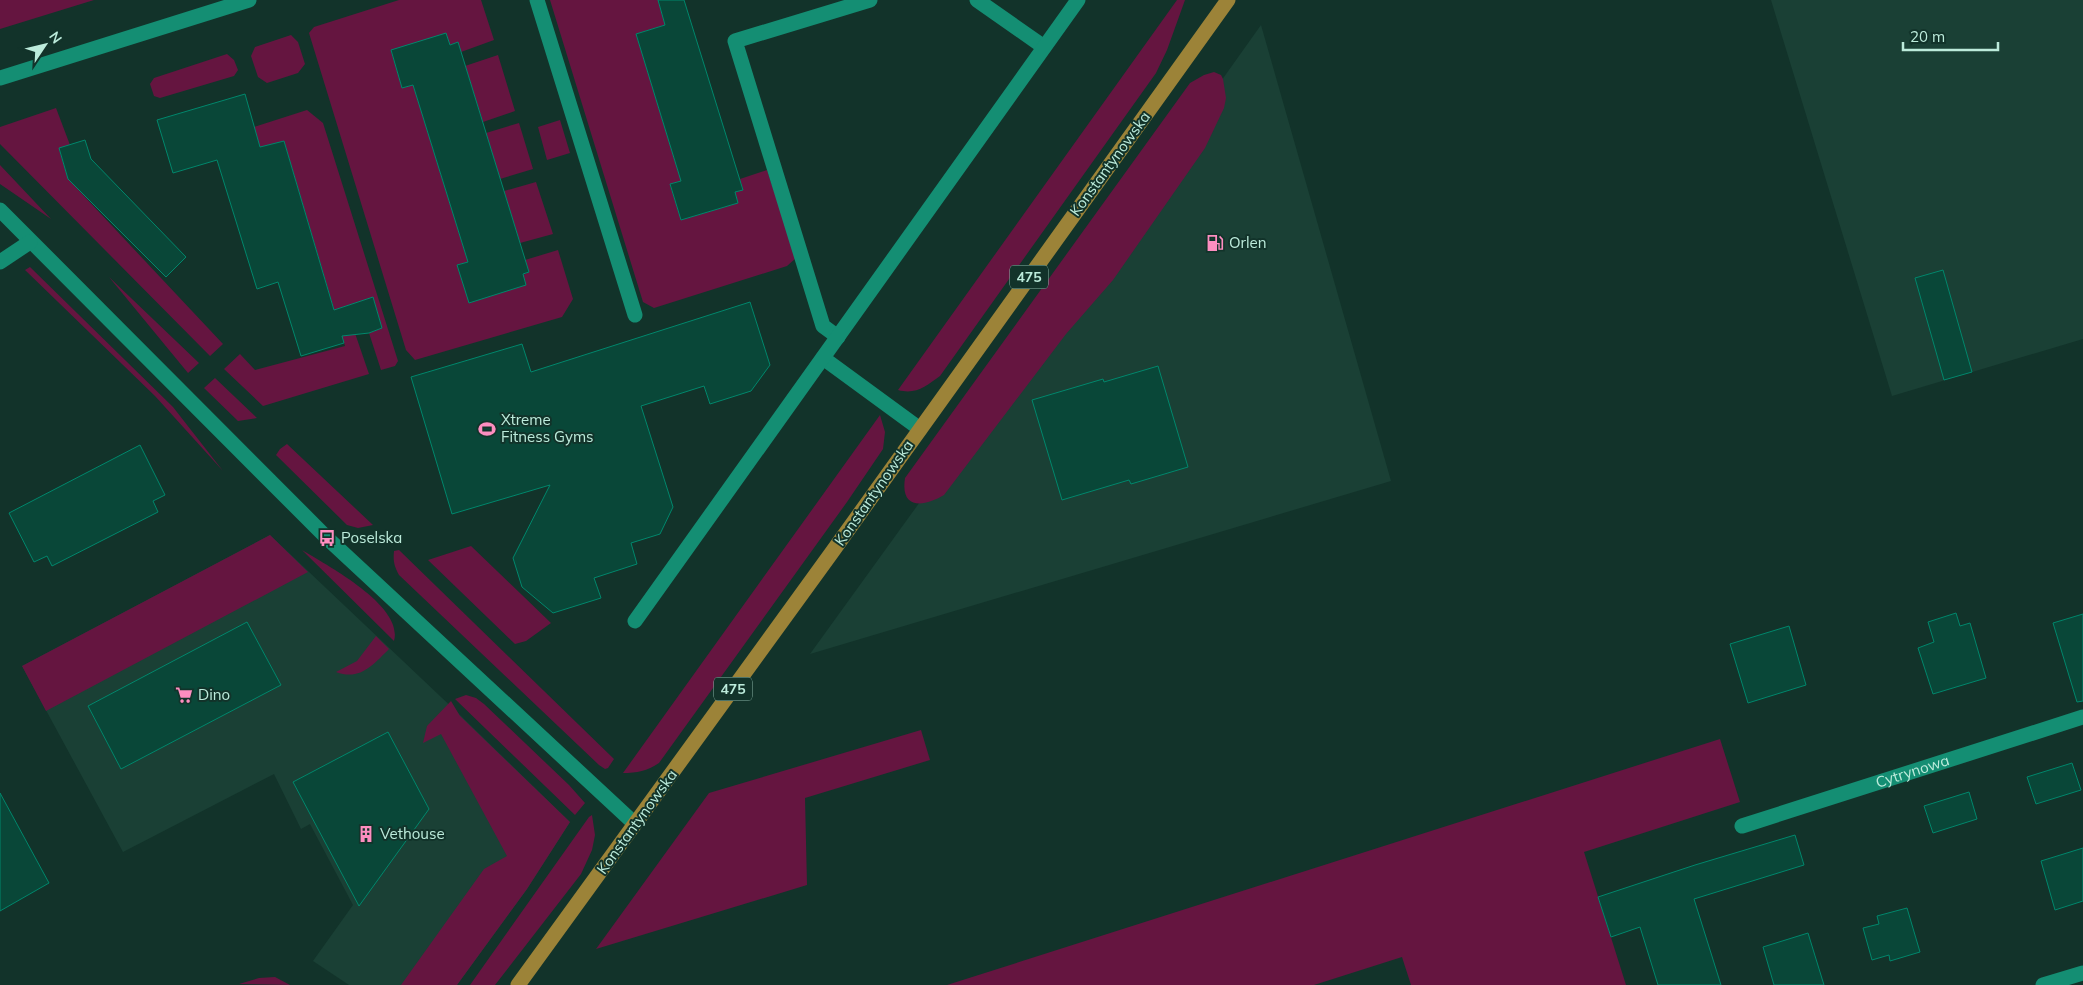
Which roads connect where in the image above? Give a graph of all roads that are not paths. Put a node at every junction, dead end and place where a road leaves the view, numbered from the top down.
1 (249, 0) edge
2 (537, 0) edge
3 (870, 0) edge
4 (977, 0) edge
5 (1078, 0) edge
6 (1228, 0) edge
7 (1044, 47) junction
8 (0, 78) edge
9 (0, 210) edge
10 (30, 242) junction
11 (0, 262) edge
12 (635, 315) dead end
13 (838, 336) junction
14 (824, 358) junction
15 (920, 429) junction
16 (635, 621) dead end
17 (2083, 717) edge
18 (635, 824) junction
19 (1742, 826) dead end
20 (2083, 972) edge
21 (518, 985) edge
22 (2043, 985) edge

1 - 8 street
2 - 12 street
3 - 13 street
4 - 7 street
5 - 7 street
6 - 15 main road, Konstantynowska / 475
7 - 13 street
9 - 10 street
10 - 11 street
10 - 18 street
13 - 14 street
14 - 15 street
14 - 16 street
15 - 18 main road, Konstantynowska / 475
17 - 19 street, Cytrynowa
18 - 21 main road, Konstantynowska / 475
20 - 22 street

